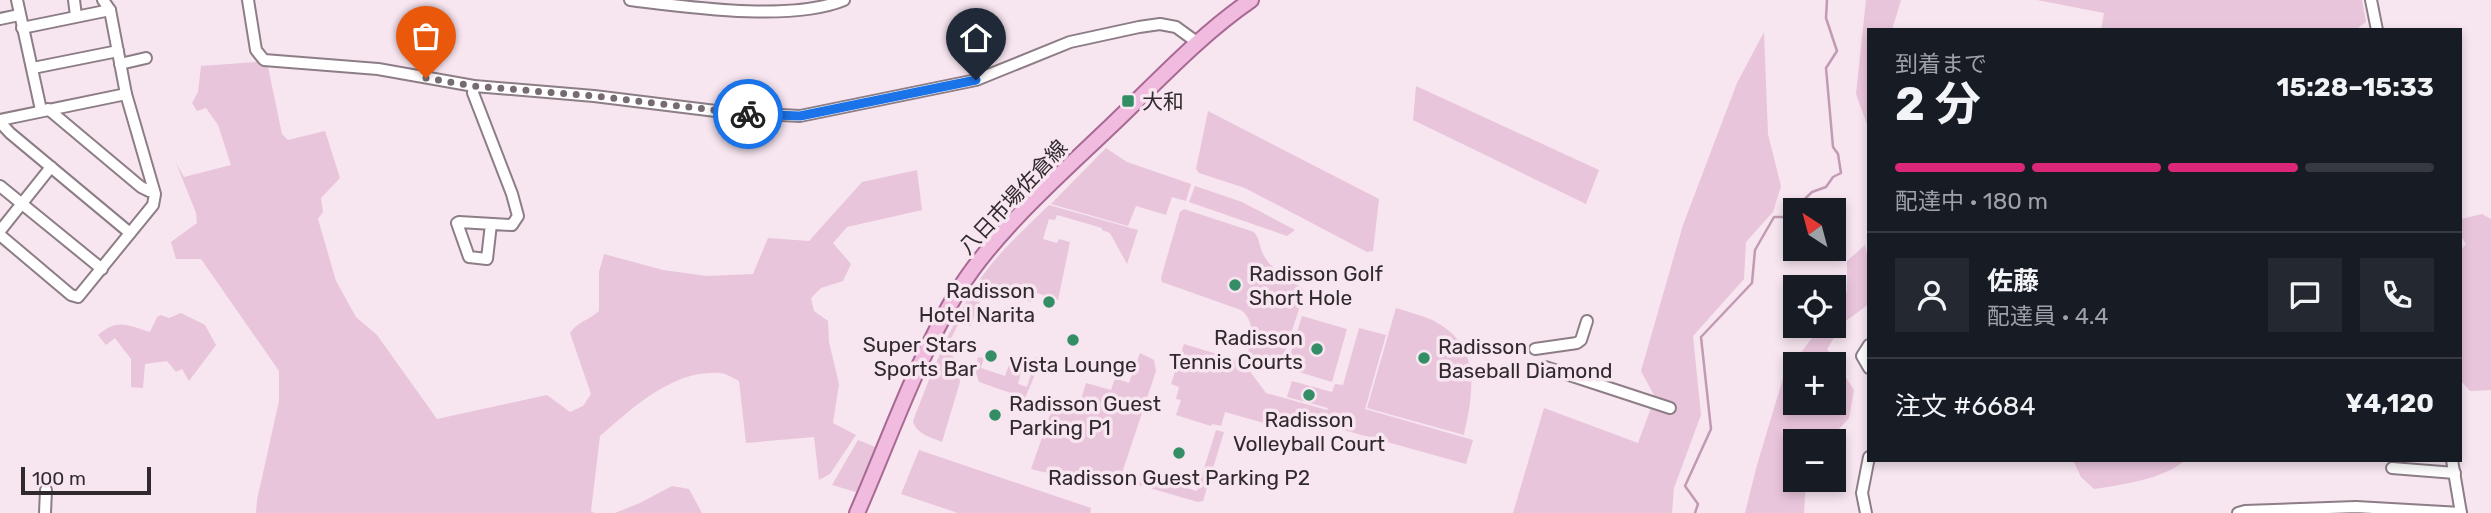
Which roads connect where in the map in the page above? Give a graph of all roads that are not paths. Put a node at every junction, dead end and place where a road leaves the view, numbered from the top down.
1 (17, 0) edge
2 (74, 0) edge
3 (248, 0) edge
4 (630, 0) edge
5 (844, 0) edge
6 (1251, 0) edge
7 (2371, 0) edge
8 (107, 5) edge
9 (19, 15) junction
10 (76, 16) junction
11 (0, 19) edge
12 (22, 28) junction
13 (2377, 28) edge
14 (1198, 43) junction
15 (118, 51) junction
16 (146, 58) dead end
17 (120, 64) junction
18 (33, 68) junction
19 (474, 86) junction
20 (126, 94) junction
21 (44, 110) junction
22 (0, 121) edge
23 (51, 167) junction
24 (0, 186) edge
25 (153, 190) junction
26 (21, 203) junction
27 (491, 224) dead end
28 (0, 233) edge
29 (130, 233) junction
30 (102, 269) junction
31 (1587, 321) dead end
32 (1867, 348) edge
33 (1535, 349) dead end
34 (1867, 365) edge
35 (1545, 367) dead end
36 (1670, 408) dead end
37 (1868, 462) edge
38 (2452, 462) edge
39 (2418, 465) edge
40 (2392, 468) dead end
41 (2455, 473) junction
42 (46, 490) dead end
43 (45, 513) edge
44 (857, 513) edge
45 (1866, 513) edge
46 (2238, 513) edge

1 - 9 street
2 - 10 street
3 - 19 street
4 - 5 street
6 - 14 main road, 八日市場佐倉線
7 - 13 street
8 - 10 street
8 - 15 street
9 - 11 street
9 - 12 street
10 - 12 street
12 - 18 street
14 - 19 street
14 - 44 main road, 八日市場佐倉線
15 - 17 street
15 - 18 street
16 - 17 street
17 - 20 street
18 - 21 street
19 - 27 street
20 - 21 street
20 - 25 street
21 - 22 street
21 - 25 street
22 - 23 street
23 - 26 street
23 - 29 street
24 - 26 street
25 - 29 street
26 - 28 street
26 - 30 street
28 - 30 street
29 - 30 street
31 - 33 street
32 - 34 street
35 - 36 street
37 - 45 street
38 - 41 street
39 - 40 street
39 - 41 street
41 - 46 street
42 - 43 street

